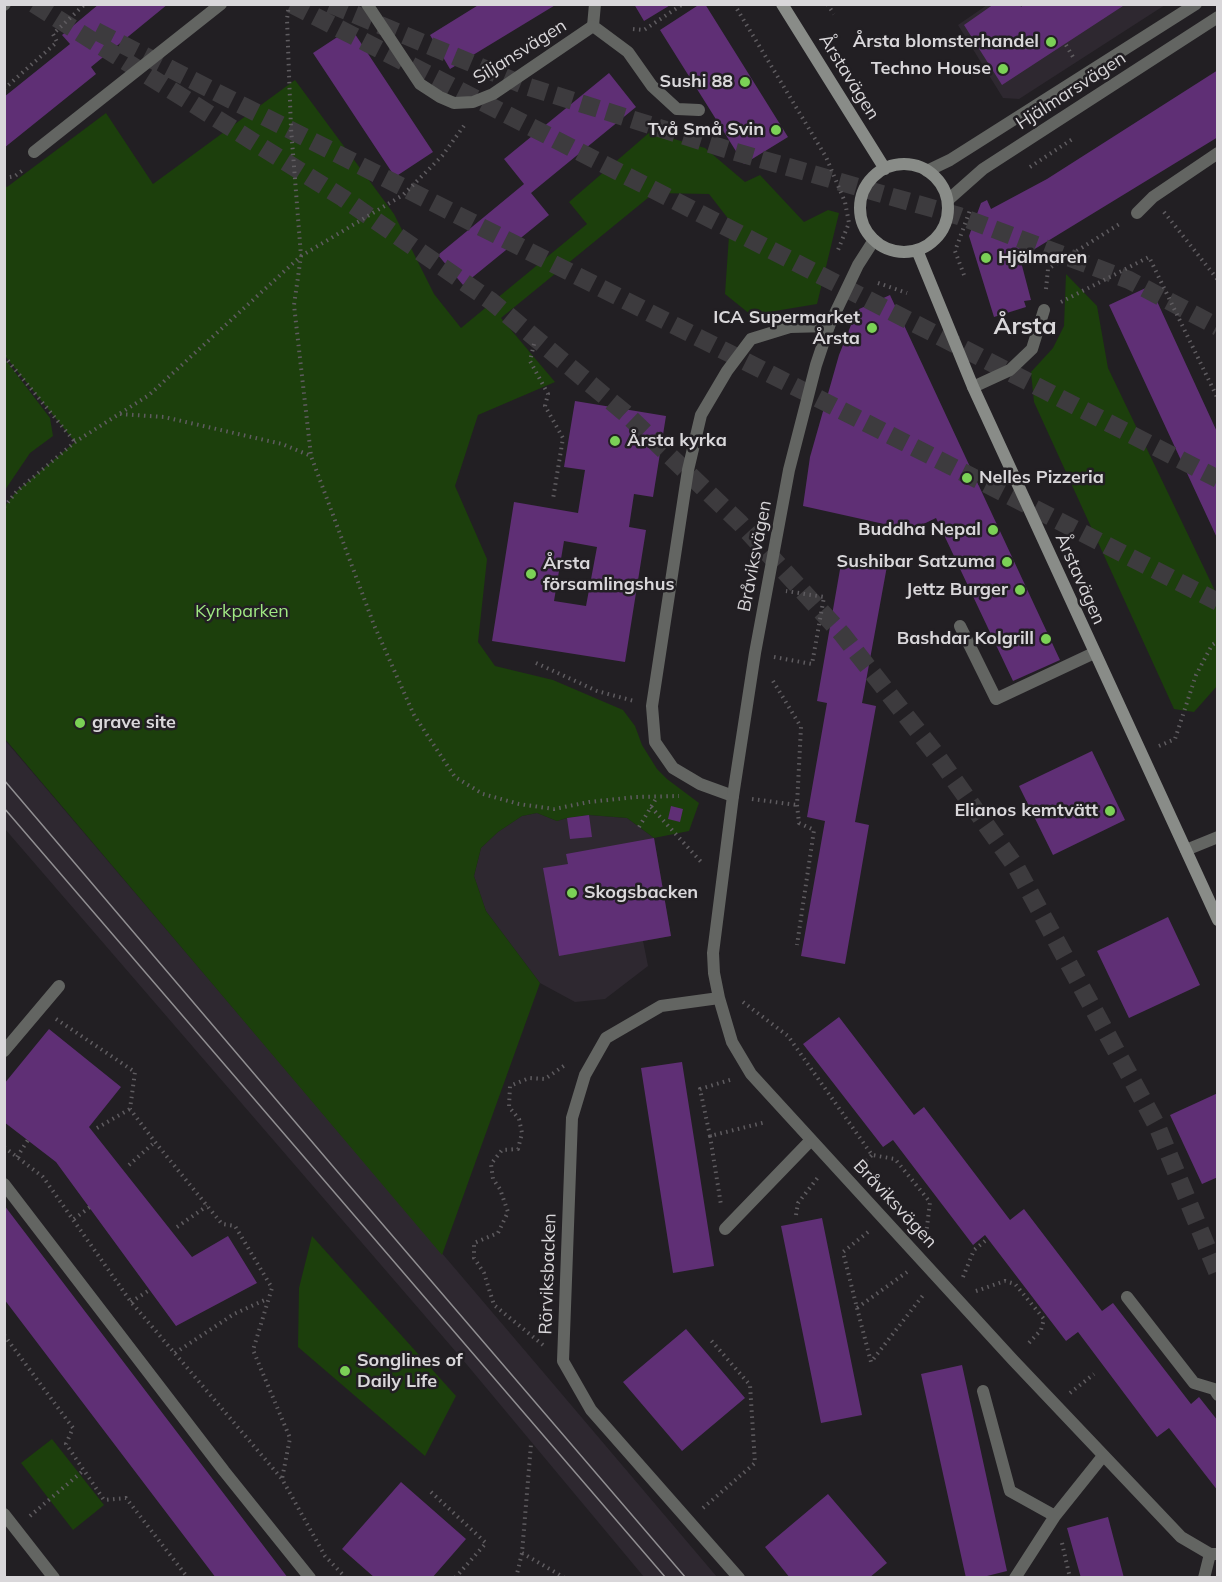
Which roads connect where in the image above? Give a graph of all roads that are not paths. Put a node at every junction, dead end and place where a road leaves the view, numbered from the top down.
1 (221, 4) edge
2 (368, 4) edge
3 (595, 4) edge
4 (782, 4) edge
5 (1196, 4) edge
6 (1218, 17) edge
7 (593, 26) junction
8 (699, 110) dead end
9 (34, 152) dead end
10 (1218, 153) edge
11 (885, 169) junction
12 (927, 171) junction
13 (948, 200) junction
14 (1137, 213) road end
15 (874, 240) junction
16 (917, 250) junction
17 (1044, 310) road end
18 (829, 326) junction
19 (973, 387) junction
20 (960, 626) dead end
21 (1094, 652) junction
22 (733, 796) junction
23 (1218, 837) edge
24 (1186, 850) junction
25 (1212, 894) edge
26 (1218, 920) edge
27 (59, 986) dead end
28 (719, 998) junction
29 (4, 1052) edge
30 (811, 1140) junction
31 (4, 1184) edge
32 (725, 1229) road end
33 (1127, 1297) dead end
34 (982, 1391) dead end
35 (1218, 1395) edge
36 (1103, 1456) junction
37 (4, 1514) edge
38 (1055, 1516) junction
39 (1214, 1554) edge
40 (54, 1578) edge
41 (310, 1578) edge
42 (739, 1578) edge
43 (1015, 1578) edge
44 (1204, 1578) edge

1 - 9 street
2 - 7 street, Siljansvägen
3 - 7 street
4 - 11 street, Årstavägen
5 - 12 street, Hjälmarsvägen
6 - 13 street, Hjälmarsvägen
7 - 8 street
10 - 14 street
11 - 12 street
11 - 15 street
12 - 13 street
13 - 16 street
15 - 16 street
15 - 18 street, Bråviksvägen
16 - 19 street, Årstavägen
17 - 19 street
18 - 22 street, Bråviksvägen
18 - 22 street
19 - 21 street, Årstavägen
20 - 21 street
21 - 24 street, Årstavägen
22 - 28 street, Bråviksvägen
23 - 24 street
24 - 25 street, Årstavägen
25 - 26 street, Årstavägen
27 - 29 street
28 - 30 street, Bråviksvägen
28 - 42 street, Rörviksbacken
30 - 32 street
30 - 36 street, Bråviksvägen
31 - 41 street
33 - 35 street
34 - 38 street
36 - 38 street
36 - 39 street, Bråviksvägen
37 - 40 street
38 - 43 street
39 - 44 street

